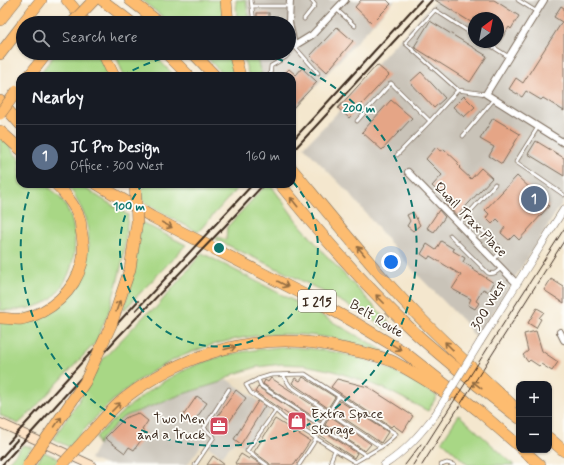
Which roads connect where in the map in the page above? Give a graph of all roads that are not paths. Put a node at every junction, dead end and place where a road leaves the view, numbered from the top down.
1 (16, 0) edge
2 (41, 0) edge
3 (67, 0) edge
4 (94, 0) edge
5 (102, 0) edge
6 (130, 0) edge
7 (226, 0) edge
8 (251, 0) edge
9 (311, 0) edge
10 (518, 0) edge
11 (544, 0) edge
12 (343, 1) edge
13 (290, 3) edge
14 (252, 6) junction
15 (336, 9) junction
16 (537, 12) junction
17 (28, 16) edge
18 (79, 16) edge
19 (80, 16) edge
20 (123, 16) edge
21 (151, 16) edge
22 (227, 16) edge
23 (253, 16) edge
24 (290, 16) edge
25 (304, 19) dead end
26 (0, 20) edge
27 (355, 26) dead end
28 (468, 31) edge
29 (16, 32) edge
30 (296, 45) edge
31 (296, 48) edge
32 (495, 48) edge
33 (0, 54) edge
34 (509, 57) junction
35 (42, 60) edge
36 (106, 60) edge
37 (173, 60) edge
38 (199, 60) edge
39 (236, 60) edge
40 (281, 60) edge
41 (32, 72) edge
42 (112, 72) edge
43 (185, 72) edge
44 (210, 72) edge
45 (239, 72) edge
46 (270, 72) edge
47 (318, 74) dead end
48 (458, 90) junction
49 (16, 93) edge
50 (486, 94) junction
51 (494, 100) junction
52 (0, 101) edge
53 (0, 113) edge
54 (16, 119) edge
55 (356, 121) dead end
56 (430, 121) junction
57 (16, 126) edge
58 (538, 127) junction
59 (0, 131) edge
60 (463, 136) dead end
61 (564, 143) edge
62 (16, 145) edge
63 (397, 155) dead end
64 (296, 171) edge
65 (408, 172) dead end
66 (296, 175) edge
67 (495, 184) dead end
68 (60, 188) edge
69 (104, 188) edge
70 (135, 188) edge
71 (283, 188) edge
72 (314, 195) junction
73 (564, 195) edge
74 (564, 209) edge
75 (459, 224) junction
76 (467, 233) junction
77 (450, 235) dead end
78 (494, 260) junction
79 (501, 268) junction
80 (516, 283) junction
81 (0, 318) edge
82 (560, 332) dead end
83 (564, 340) edge
84 (283, 375) junction
85 (258, 379) junction
86 (229, 389) dead end
87 (339, 396) junction
88 (516, 407) edge
89 (276, 410) junction
90 (329, 412) junction
91 (518, 417) edge
92 (0, 424) edge
93 (321, 426) junction
94 (315, 438) junction
95 (552, 441) edge
96 (516, 444) edge
97 (552, 444) edge
98 (516, 445) edge
99 (381, 447) junction
100 (335, 450) junction
101 (564, 452) edge
102 (526, 453) edge
103 (367, 456) junction
104 (28, 465) edge
105 (62, 465) edge
106 (90, 465) edge
107 (195, 465) edge
108 (267, 465) edge
109 (299, 465) edge
110 (332, 465) edge
111 (384, 465) edge
112 (441, 465) edge
113 (454, 465) edge
114 (540, 465) edge

1 - 26 highway
2 - 17 highway
3 - 19 highway
4 - 18 highway, bridge
5 - 20 highway
6 - 21 highway
7 - 22 highway
8 - 14 lane
9 - 25 lane
10 - 16 lane
11 - 16 street
12 - 15 street
13 - 14 lane
13 - 24 street
14 - 23 lane
15 - 27 lane
15 - 30 street
16 - 34 street
28 - 48 lane
29 - 33 highway
31 - 47 lane
32 - 34 lane
34 - 50 street
35 - 41 highway
36 - 42 highway
37 - 43 highway
38 - 44 highway
39 - 45 highway
40 - 46 lane
48 - 50 lane
48 - 56 lane
49 - 53 highway, bridge
50 - 51 street
51 - 58 street
51 - 60 lane
52 - 54 highway
53 - 57 highway
55 - 56 lane
56 - 63 lane
58 - 61 street
58 - 73 lane
59 - 62 highway
64 - 72 highway
65 - 75 street, Quail Trax Place
66 - 72 highway
67 - 75 lane
68 - 81 highway
69 -> 96 highway, Belt Route / I 215
104 -> 70 highway, bridge
91 -> 71 highway, Belt Route
88 -> 72 highway
74 - 80 street, 300 West
75 - 76 street, Quail Trax Place
76 - 78 street, Quail Trax Place
76 - 78 lane
77 - 79 lane
78 - 79 street, Quail Trax Place
79 - 80 street, Quail Trax Place
80 - 111 street, 300 West, bridge
82 - 83 street
84 - 85 lane
84 - 87 lane
84 - 90 lane
85 - 89 lane
85 - 93 lane
86 - 107 lane
87 - 90 lane
87 - 99 lane
89 - 94 lane
89 - 108 lane
90 - 93 lane
90 - 99 lane
92 - 106 main road
93 - 94 lane
93 - 103 lane
94 - 100 lane
94 - 109 lane
95 - 101 highway
97 - 101 highway
105 -> 98 highway, bridge
99 - 103 lane
100 - 103 lane
100 - 110 lane
102 - 114 highway
112 - 113 lane

